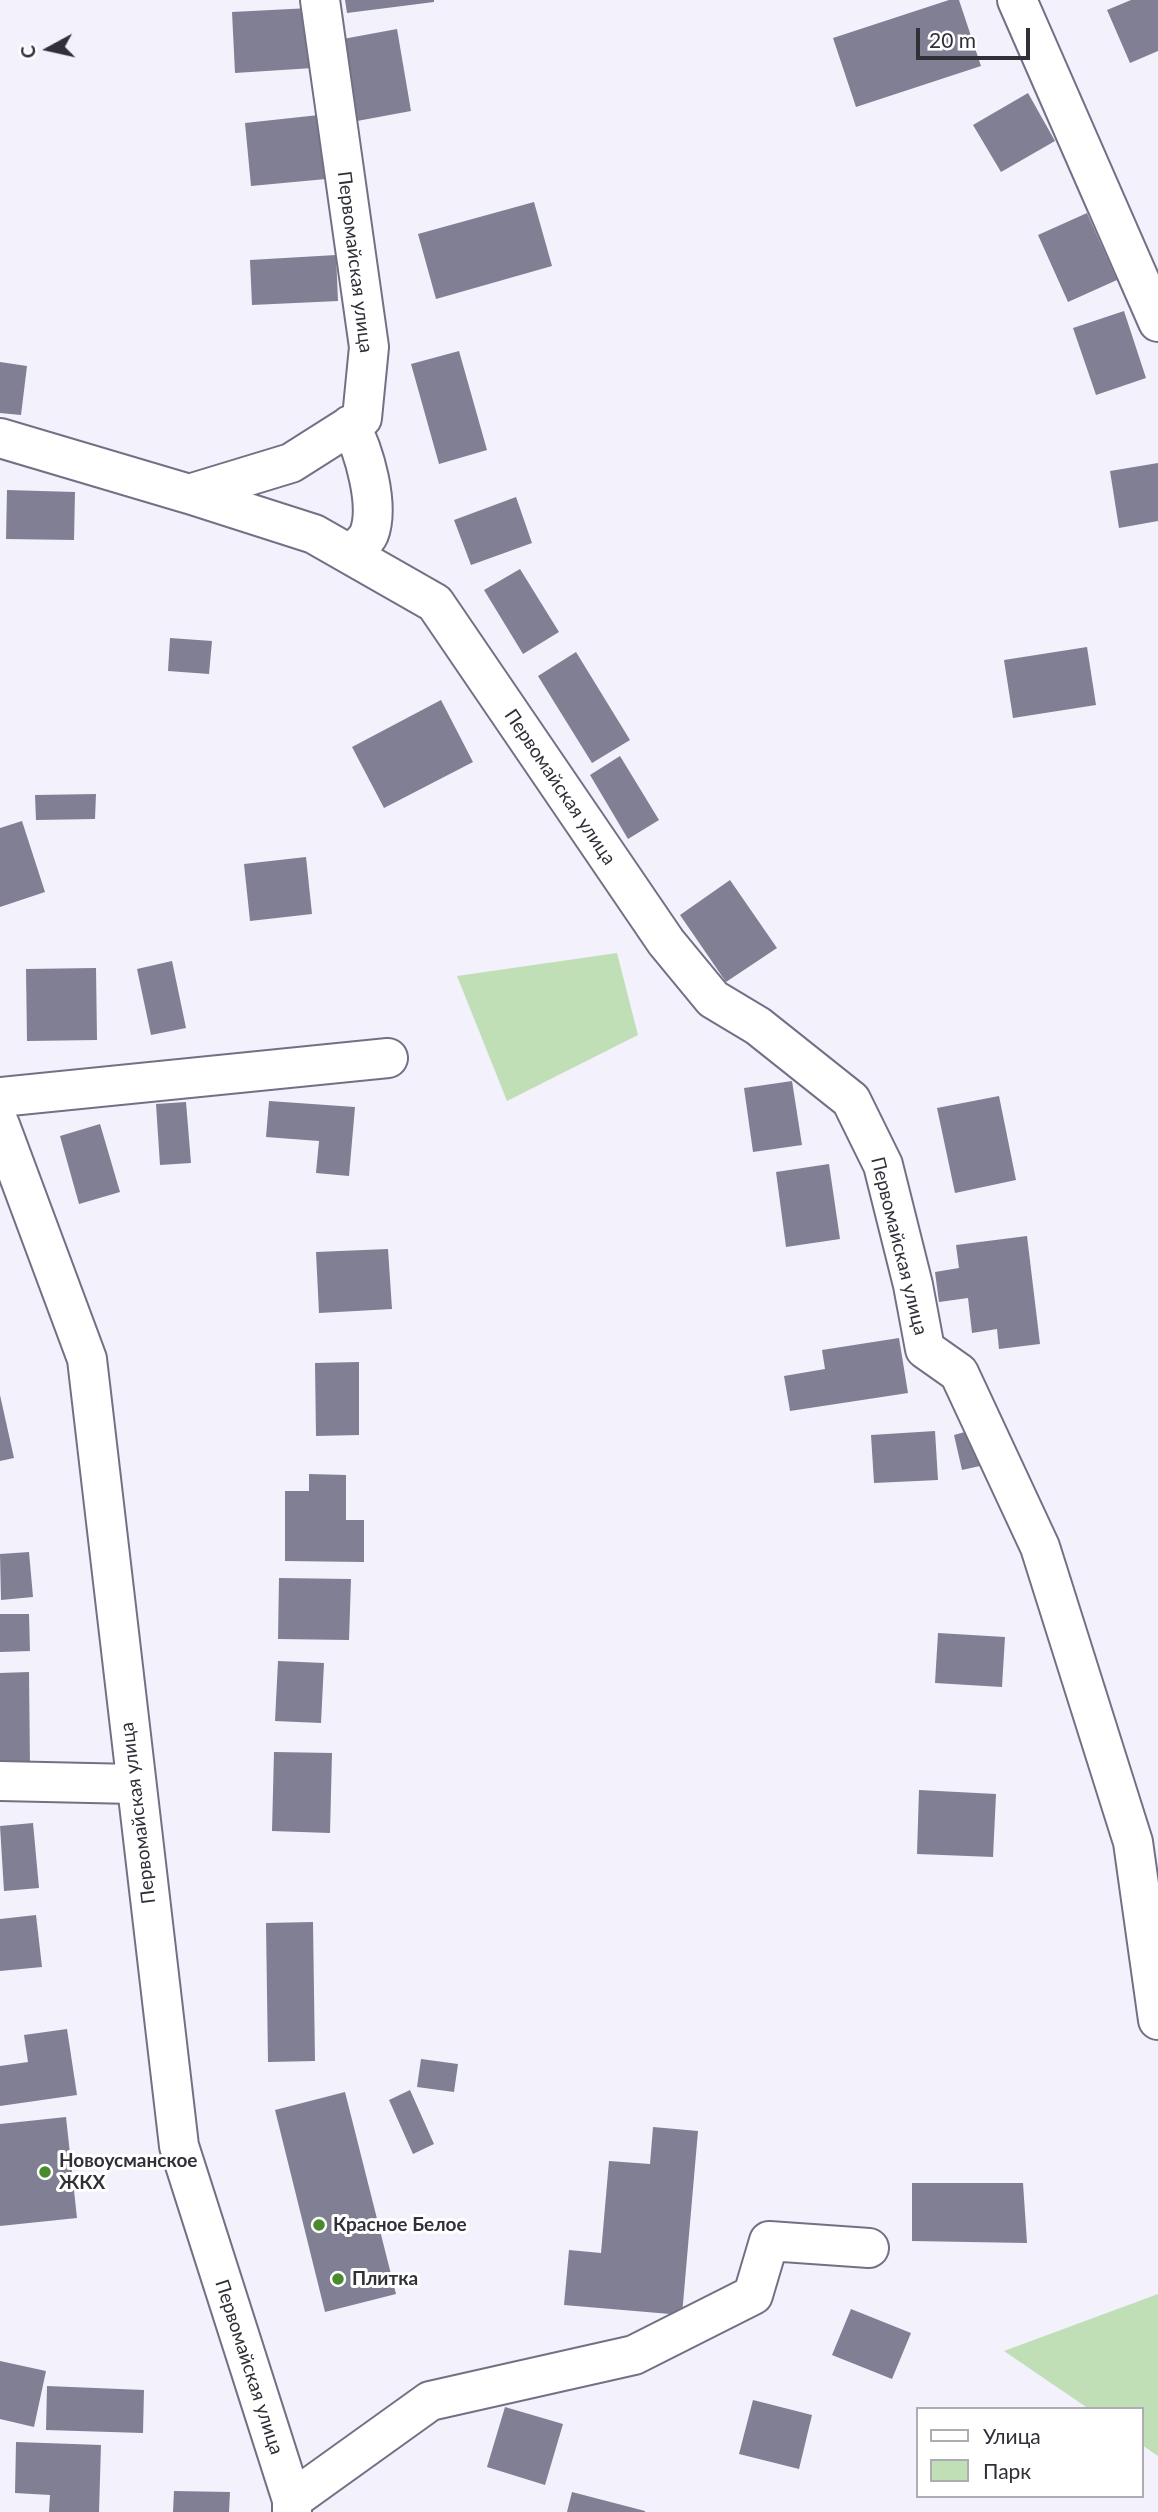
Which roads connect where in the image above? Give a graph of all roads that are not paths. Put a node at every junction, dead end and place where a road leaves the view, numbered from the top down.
1 (320, 0) edge
2 (1017, 0) edge
3 (1158, 322) edge
4 (350, 425) junction
5 (0, 438) edge
6 (189, 494) junction
7 (351, 555) junction
8 (388, 1058) dead end
9 (0, 1097) edge
10 (0, 1125) edge
11 (0, 1781) edge
12 (134, 1784) junction
13 (1158, 2020) edge
14 (869, 2248) dead end
15 (292, 2506) edge

1 - 4 street, Первомайская улица
2 - 3 street
4 - 6 street
4 - 7 street
5 - 6 street, Первомайская улица
6 - 7 street, Первомайская улица
7 - 13 street, Первомайская улица
8 - 9 street
10 - 12 street, Первомайская улица
11 - 12 street
12 - 15 street, Первомайская улица
14 - 15 street, Первомайская улица

